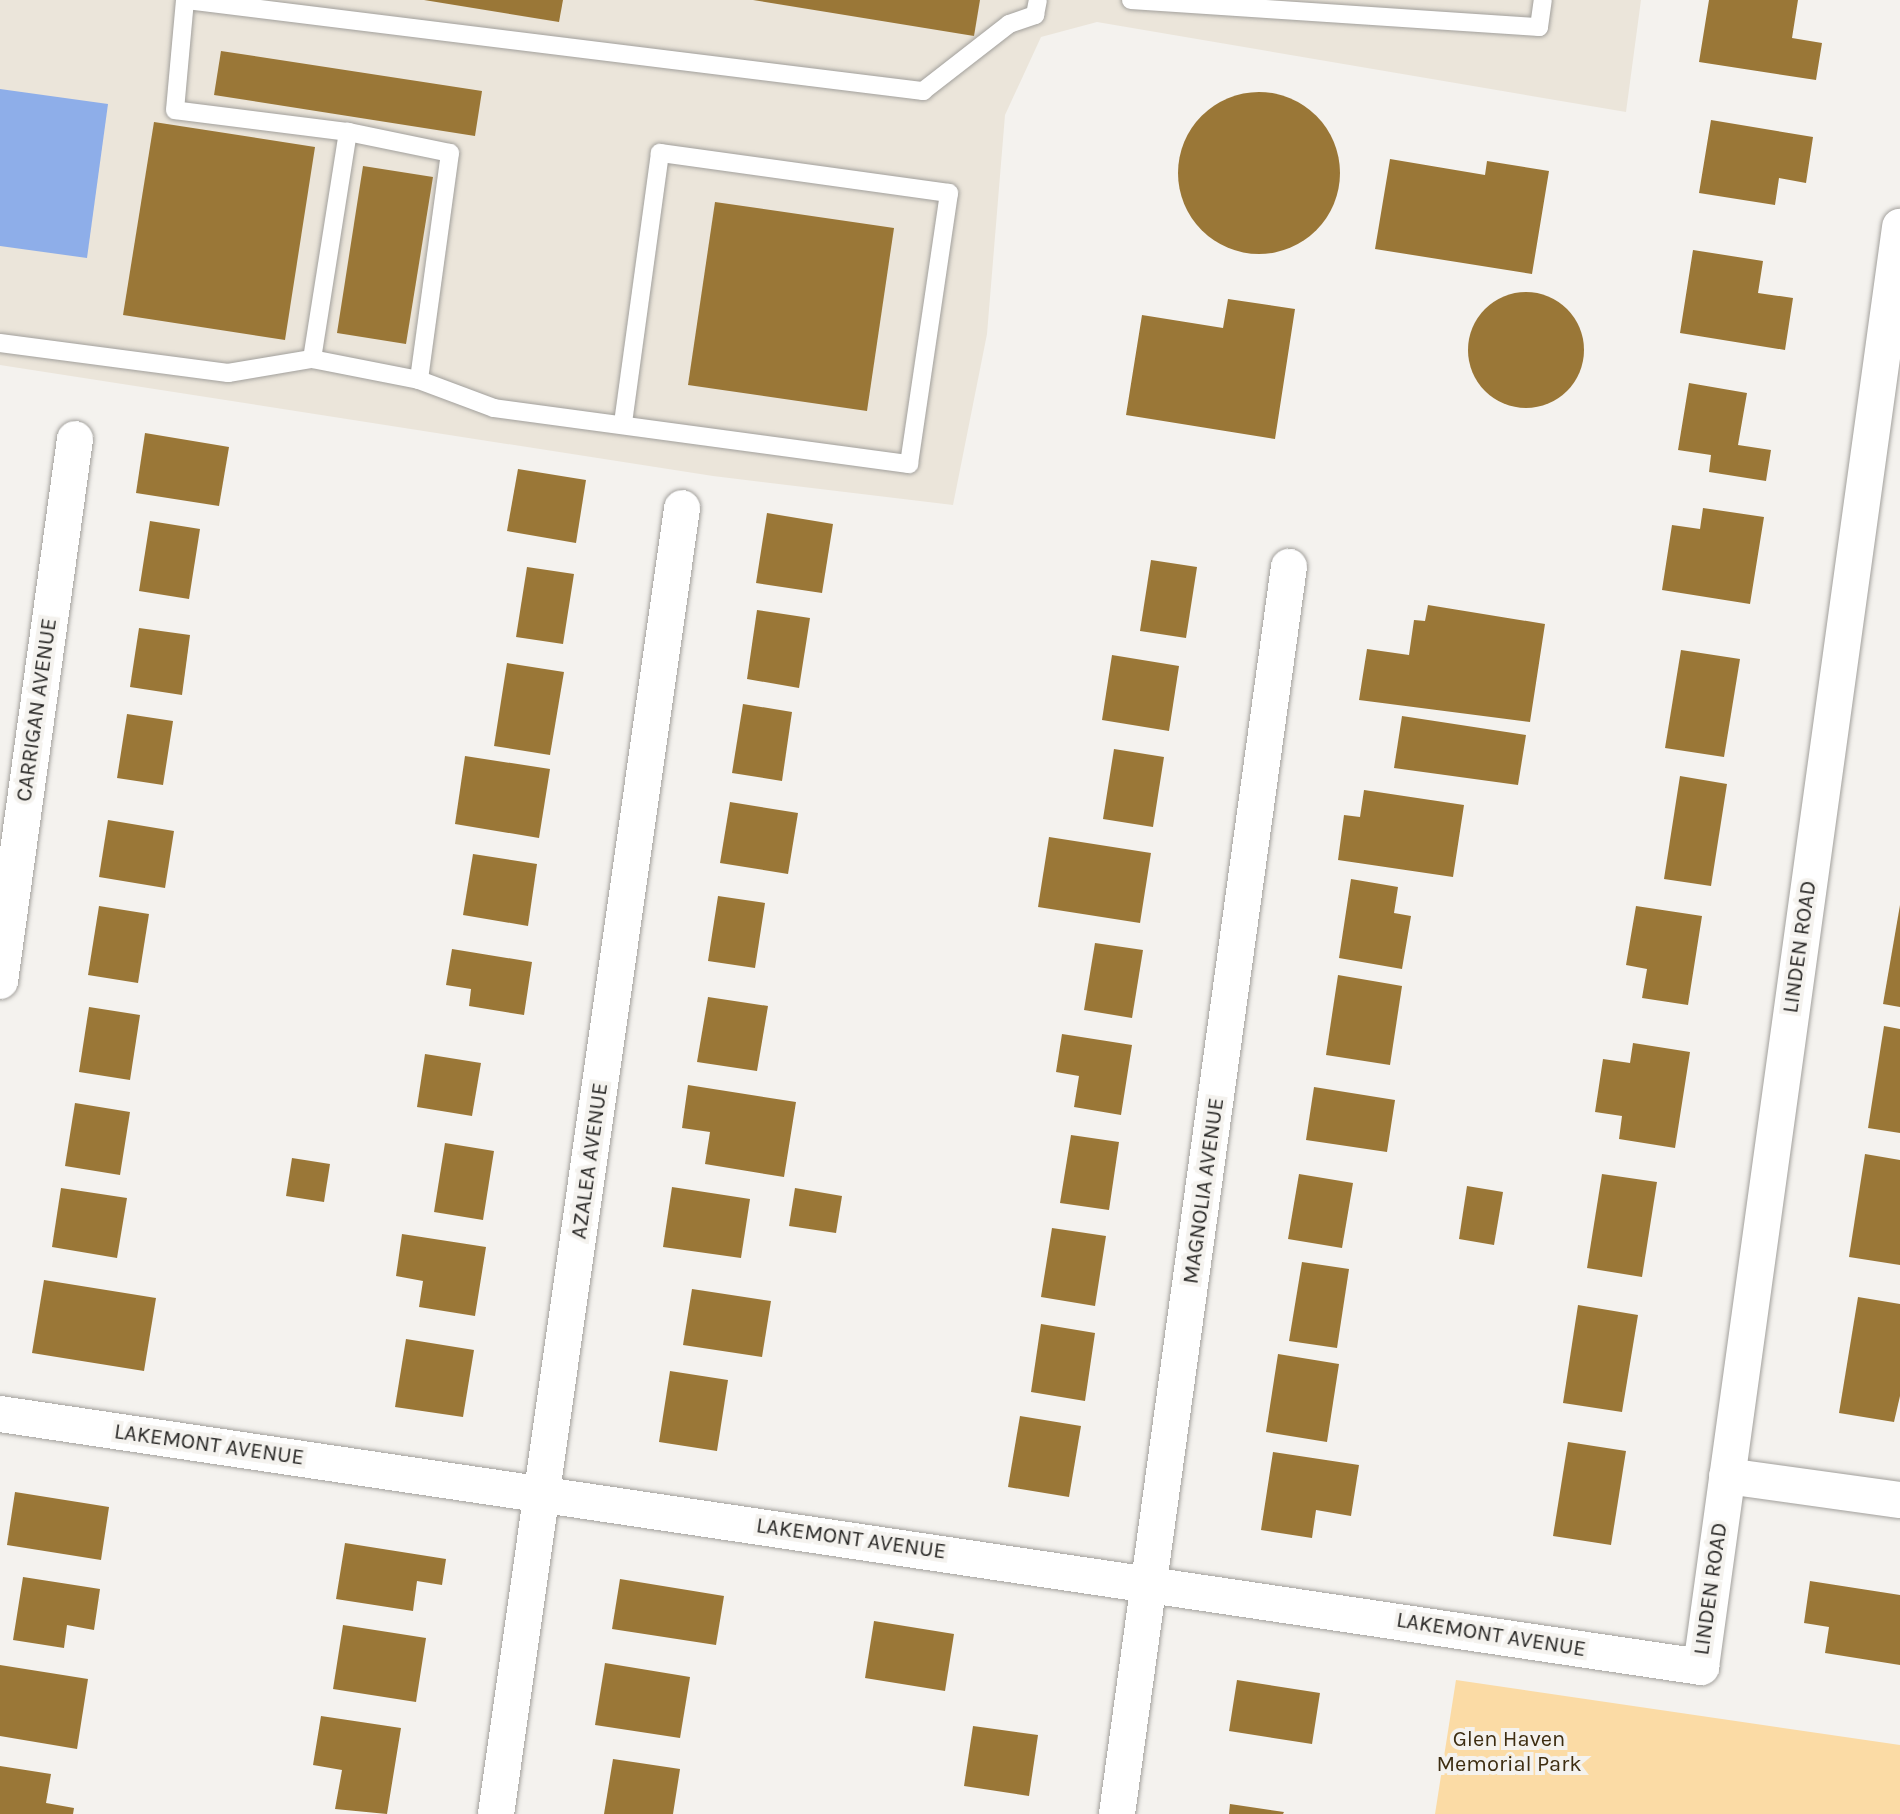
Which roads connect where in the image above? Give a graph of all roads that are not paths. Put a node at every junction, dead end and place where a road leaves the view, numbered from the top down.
1 (186, 0) edge
2 (1038, 0) edge
3 (1131, 0) edge
4 (1543, 0) edge
5 (1364, 8) edge
6 (348, 132) junction
7 (1900, 227) edge
8 (0, 343) edge
9 (312, 359) junction
10 (419, 380) junction
11 (623, 424) junction
12 (75, 439) dead end
13 (682, 508) dead end
14 (1289, 567) dead end
15 (0, 981) edge
16 (0, 1414) edge
17 (1727, 1476) junction
18 (543, 1493) junction
19 (1900, 1500) edge
20 (1150, 1583) junction
21 (1701, 1667) joint
22 (496, 1814) edge
23 (1117, 1814) edge

1 - 2 lane
1 - 6 lane
3 - 5 lane
4 - 5 lane
6 - 9 lane
6 - 10 lane
7 - 17 street, LINDEN ROAD
8 - 9 lane
9 - 10 lane
10 - 11 lane
11 - 11 lane
12 - 15 street, CARRIGAN AVENUE
13 - 18 street, AZALEA AVENUE
14 - 20 street, MAGNOLIA AVENUE
16 - 18 street, LAKEMONT AVENUE
17 - 19 street
17 - 21 street, LINDEN ROAD
18 - 20 street, LAKEMONT AVENUE
18 - 22 street, AZALEA AVENUE
20 - 21 street, LAKEMONT AVENUE
20 - 23 street, MAGNOLIA AVENUE

